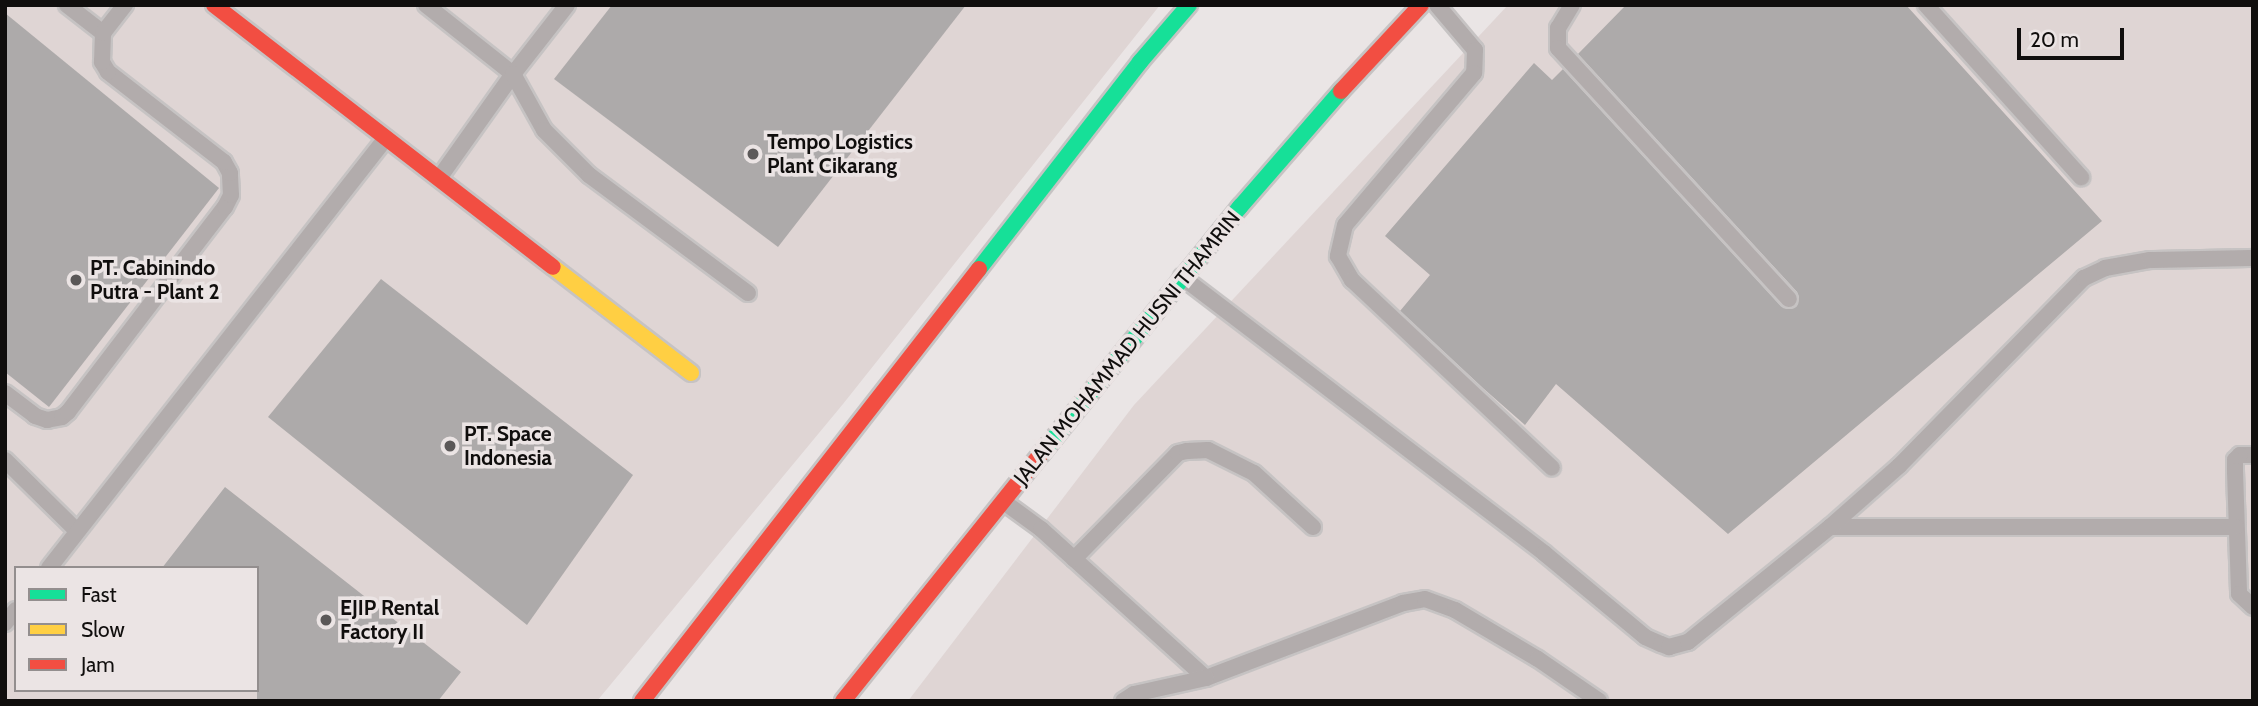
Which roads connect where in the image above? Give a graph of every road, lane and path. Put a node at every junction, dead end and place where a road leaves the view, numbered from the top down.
1 (67, 5) edge
2 (125, 5) edge
3 (214, 5) edge
4 (426, 5) edge
5 (567, 5) edge
6 (1189, 5) edge
7 (1421, 5) edge
8 (1437, 5) edge
9 (1572, 5) edge
10 (1926, 5) edge
11 (103, 33) junction
12 (513, 74) junction
13 (386, 138) junction
14 (2081, 177) dead end
15 (439, 178) junction
16 (2253, 258) edge
17 (1182, 277) junction
18 (748, 293) dead end
19 (1789, 299) dead end
20 (691, 373) dead end
21 (5, 393) edge
22 (2253, 454) edge
23 (5, 460) edge
24 (1552, 468) dead end
25 (1003, 502) junction
26 (1313, 527) dead end
27 (1830, 527) junction
28 (2236, 527) junction
29 (77, 531) junction
30 (1074, 559) junction
31 (51, 566) edge
32 (2253, 607) edge
33 (663, 675) junction
34 (1206, 678) junction
35 (642, 701) edge
36 (652, 701) edge
37 (843, 701) edge
38 (1123, 701) edge
39 (1599, 701) edge

1 - 11 lane
2 - 11 lane
3 - 13 street
4 - 12 lane
5 - 12 lane
6 - 33 street
7 - 17 street, JALAN MOHAMMAD HUSNI THAMRIN
8 - 24 lane
9 - 19 lane
10 - 14 lane
11 - 21 lane
12 - 15 lane
12 - 18 lane
13 - 15 street
13 - 29 lane
15 - 20 street
16 - 27 lane
17 - 25 street, JALAN MOHAMMAD HUSNI THAMRIN
17 - 27 lane
22 - 28 lane
23 - 29 lane
25 - 30 lane
25 - 37 street, JALAN MOHAMMAD HUSNI THAMRIN
26 - 30 lane
27 - 28 lane
28 - 32 lane
29 - 31 lane
30 - 34 lane
33 - 35 street
33 - 36 street
34 - 38 lane
34 - 39 lane

